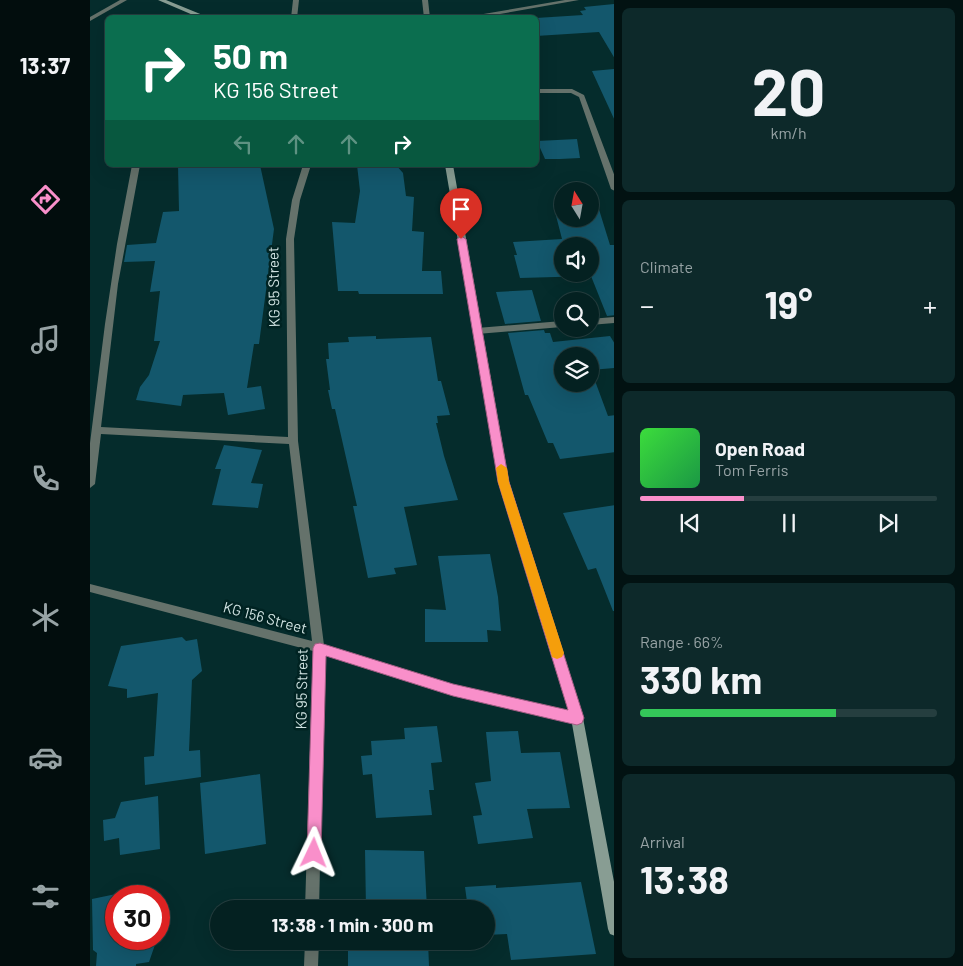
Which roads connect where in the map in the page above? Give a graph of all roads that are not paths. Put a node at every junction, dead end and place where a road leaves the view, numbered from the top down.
1 (124, 0) edge
2 (162, 0) edge
3 (296, 0) edge
4 (425, 0) edge
5 (576, 0) edge
6 (567, 1) edge
7 (200, 15) edge
8 (294, 15) edge
9 (427, 15) edge
10 (482, 15) edge
11 (90, 19) edge
12 (539, 91) edge
13 (136, 167) edge
14 (306, 167) edge
15 (449, 167) edge
16 (614, 189) edge
17 (614, 320) edge
18 (599, 321) edge
19 (554, 325) edge
20 (477, 331) junction
21 (96, 430) junction
22 (293, 441) junction
23 (90, 484) edge
24 (90, 588) edge
25 (320, 648) junction
26 (577, 718) junction
27 (312, 900) edge
28 (614, 929) edge
29 (312, 950) edge
30 (311, 966) edge

1 - 11 street
2 - 7 street
3 - 8 street
4 - 9 street
5 - 6 street
6 - 10 street
12 - 16 street
13 - 21 street
14 - 22 street, KG 95 Street
15 - 20 street
17 - 18 street
19 - 20 street
20 - 26 street
21 - 22 street
21 - 23 street
22 - 25 street, KG 95 Street
24 - 25 street, KG 156 Street
25 - 26 street, KG 156 Street
25 - 27 street, KG 95 Street
26 - 28 street
29 - 30 street

